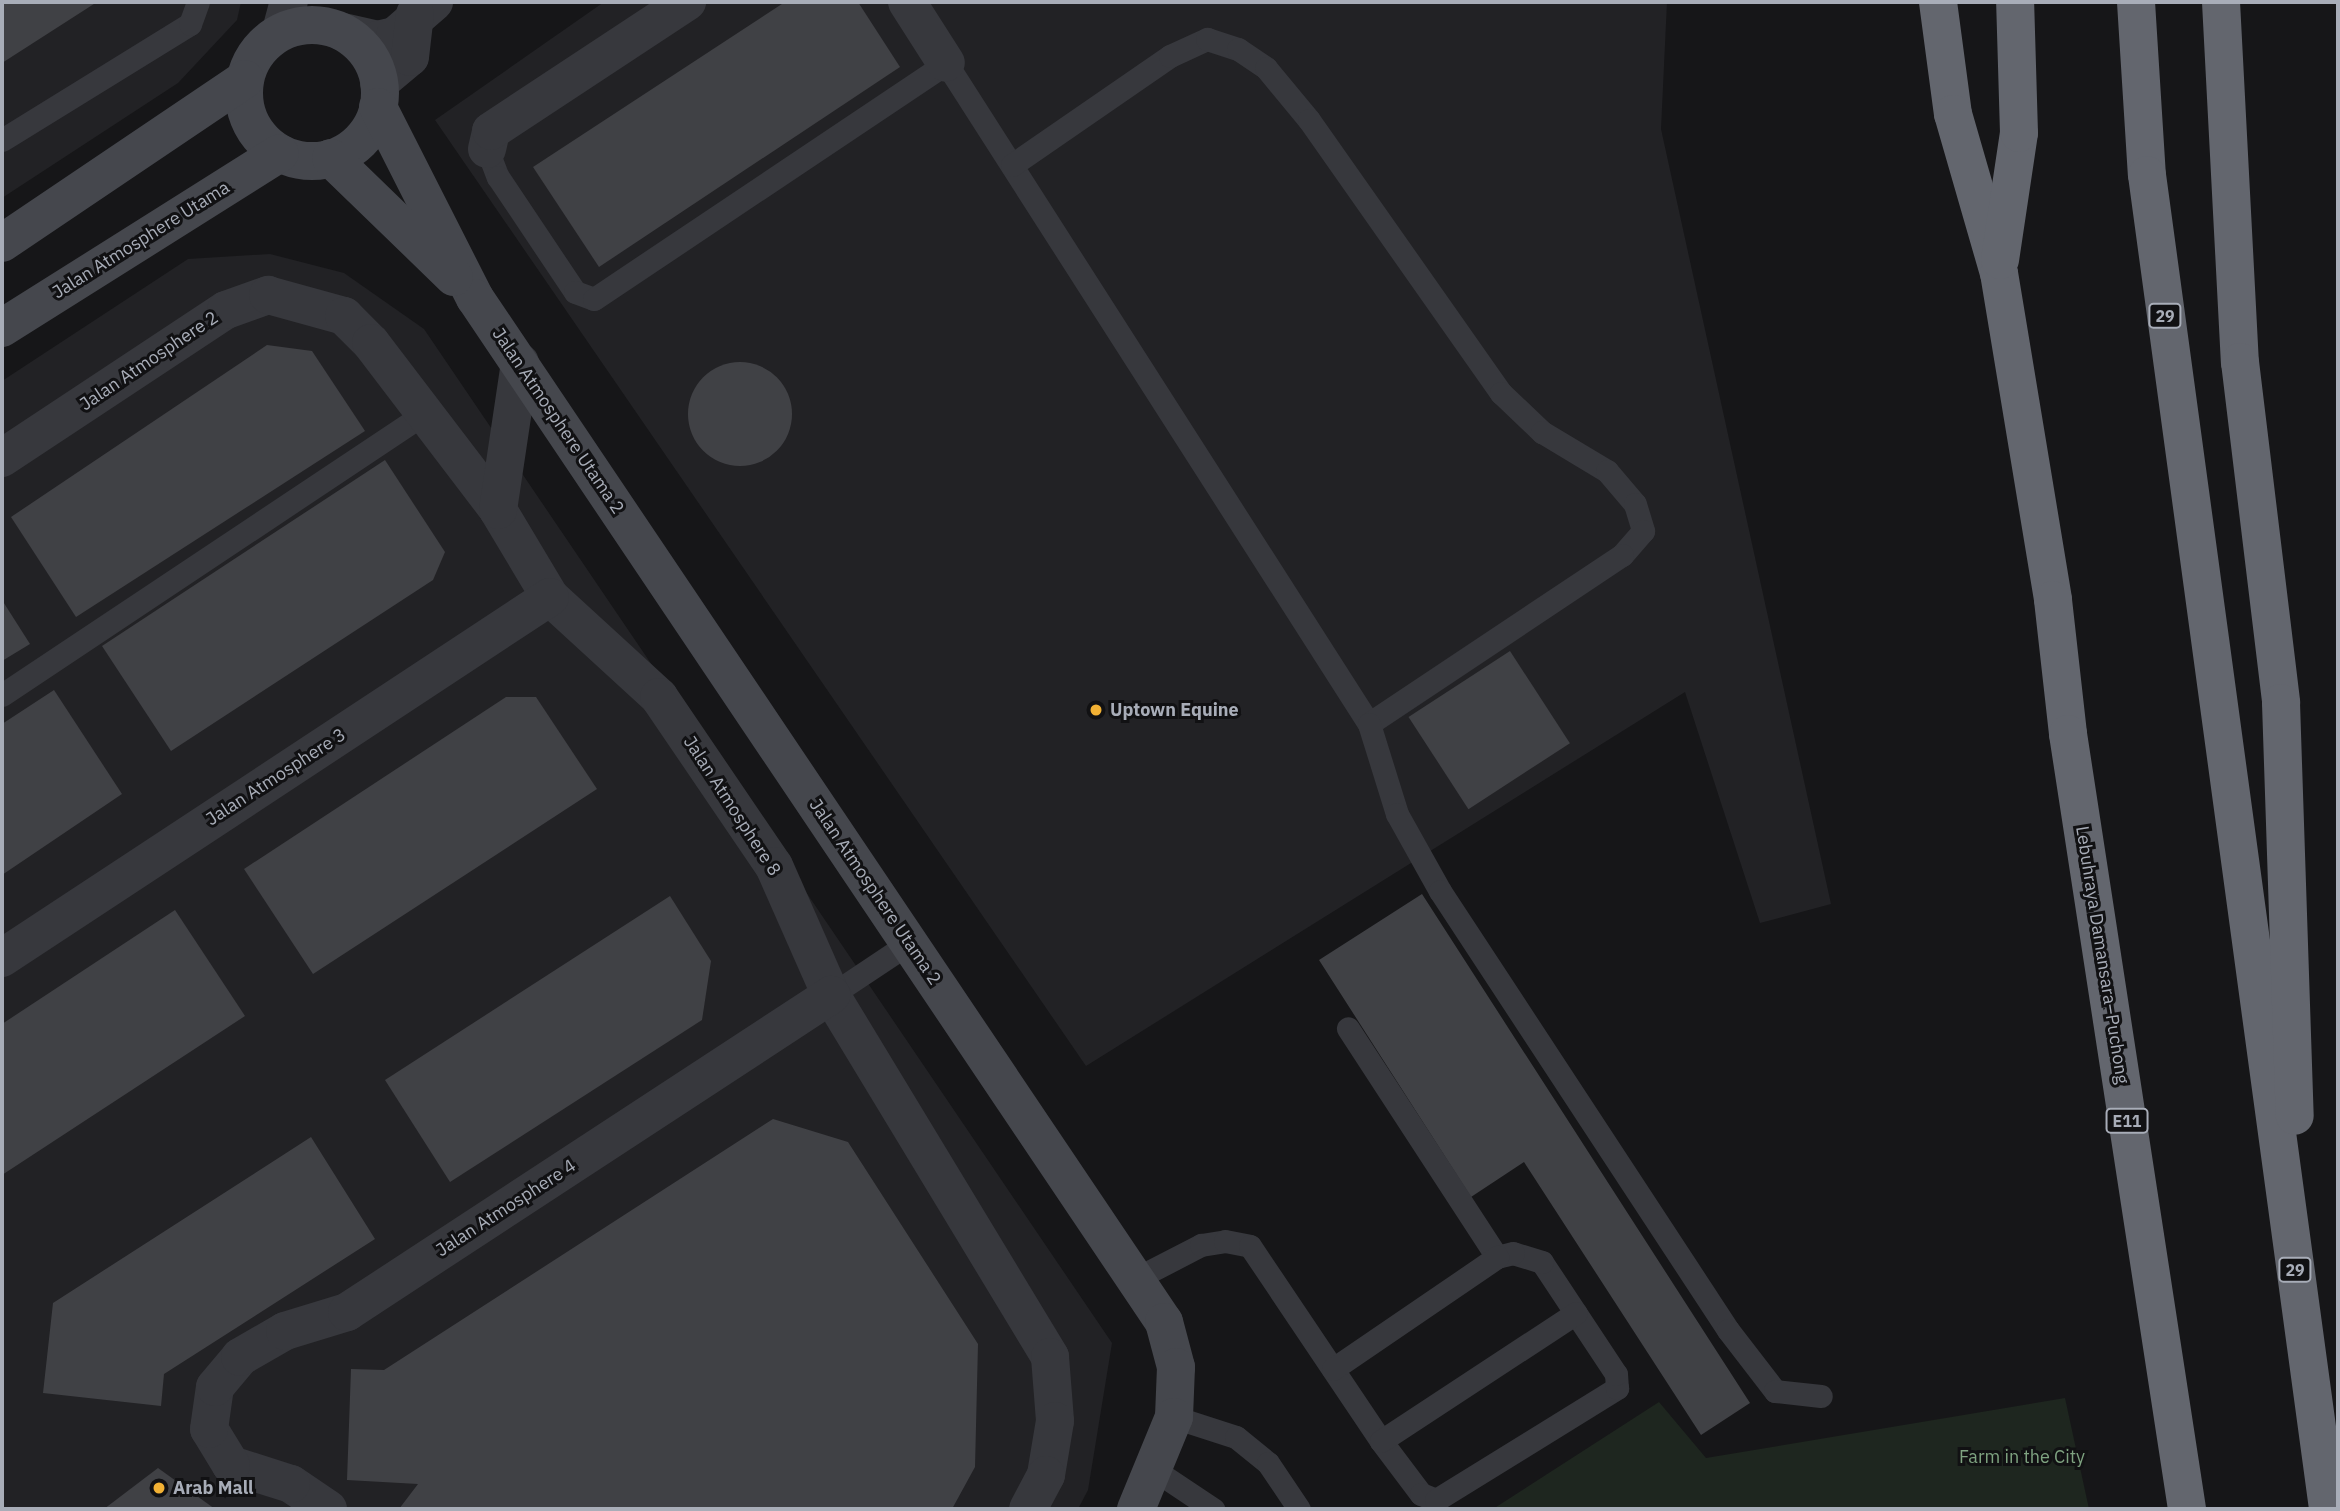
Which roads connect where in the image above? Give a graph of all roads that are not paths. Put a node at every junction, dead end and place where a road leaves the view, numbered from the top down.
1 (198, 2) edge
2 (687, 2) edge
3 (907, 2) edge
4 (1938, 2) edge
5 (2015, 2) edge
6 (2136, 2) edge
7 (2221, 2) edge
8 (412, 6) edge
9 (285, 17) edge
10 (337, 21) edge
11 (946, 63) junction
12 (245, 79) junction
13 (379, 95) junction
14 (2, 140) edge
15 (487, 149) joint
16 (280, 153) junction
17 (331, 158) junction
18 (1012, 165) junction
19 (2, 243) edge
20 (1998, 273) junction
21 (475, 299) junction
22 (307, 301) joint
23 (2, 328) edge
24 (520, 363) junction
25 (425, 413) junction
26 (2, 458) edge
27 (498, 510) junction
28 (550, 597) junction
29 (2, 695) edge
30 (1368, 724) junction
31 (909, 943) junction
32 (2, 958) edge
33 (831, 995) junction
34 (1348, 1028) dead end
35 (1497, 1257) junction
36 (1139, 1277) junction
37 (1576, 1313) junction
38 (2302, 1320) junction
39 (1333, 1368) junction
40 (1821, 1396) dead end
41 (1174, 1417) junction
42 (1381, 1441) junction
43 (1156, 1471) junction
44 (328, 1509) edge
45 (1028, 1509) edge
46 (1136, 1509) edge
47 (1213, 1509) edge
48 (1298, 1509) edge
49 (2187, 1509) edge
50 (2328, 1509) edge

1 - 14 lane
2 - 15 street
3 - 11 street
4 - 20 highway
5 - 20 highway
6 - 38 highway, 29
7 - 38 highway
8 - 10 street
8 - 13 street
9 - 10 street
9 - 12 street
10 - 13 street
11 - 15 lane
11 - 18 lane
12 - 16 street
12 - 19 street
13 - 17 street
13 - 21 street
16 - 17 street
16 - 23 street, Jalan Atmosphere Utama
17 - 21 street
18 - 30 lane
18 - 30 lane
20 - 49 highway, Lebuhraya Damansara–Puchong / E11
21 - 24 street, Jalan Atmosphere Utama 2
22 - 25 street, Jalan Atmosphere 8
22 - 26 street, Jalan Atmosphere 2
24 - 27 street
24 - 31 street, Jalan Atmosphere Utama 2
25 - 27 street, Jalan Atmosphere 8
25 - 29 lane
27 - 28 street, Jalan Atmosphere 8
28 - 32 street, Jalan Atmosphere 3
28 - 33 street, Jalan Atmosphere 8
30 - 40 lane
31 - 33 lane
31 - 36 street, Jalan Atmosphere Utama 2
33 - 44 street, Jalan Atmosphere 4
33 - 45 street, Jalan Atmosphere 8
34 - 35 lane
35 - 37 lane
35 - 39 lane
36 - 39 lane
36 - 41 street, Jalan Atmosphere Utama 2
37 - 42 lane
37 - 42 lane
38 - 50 highway, 29
39 - 42 lane
41 - 43 street, Jalan Atmosphere Utama 2
41 - 48 lane
43 - 46 street, Jalan Atmosphere Utama 2
43 - 47 lane

